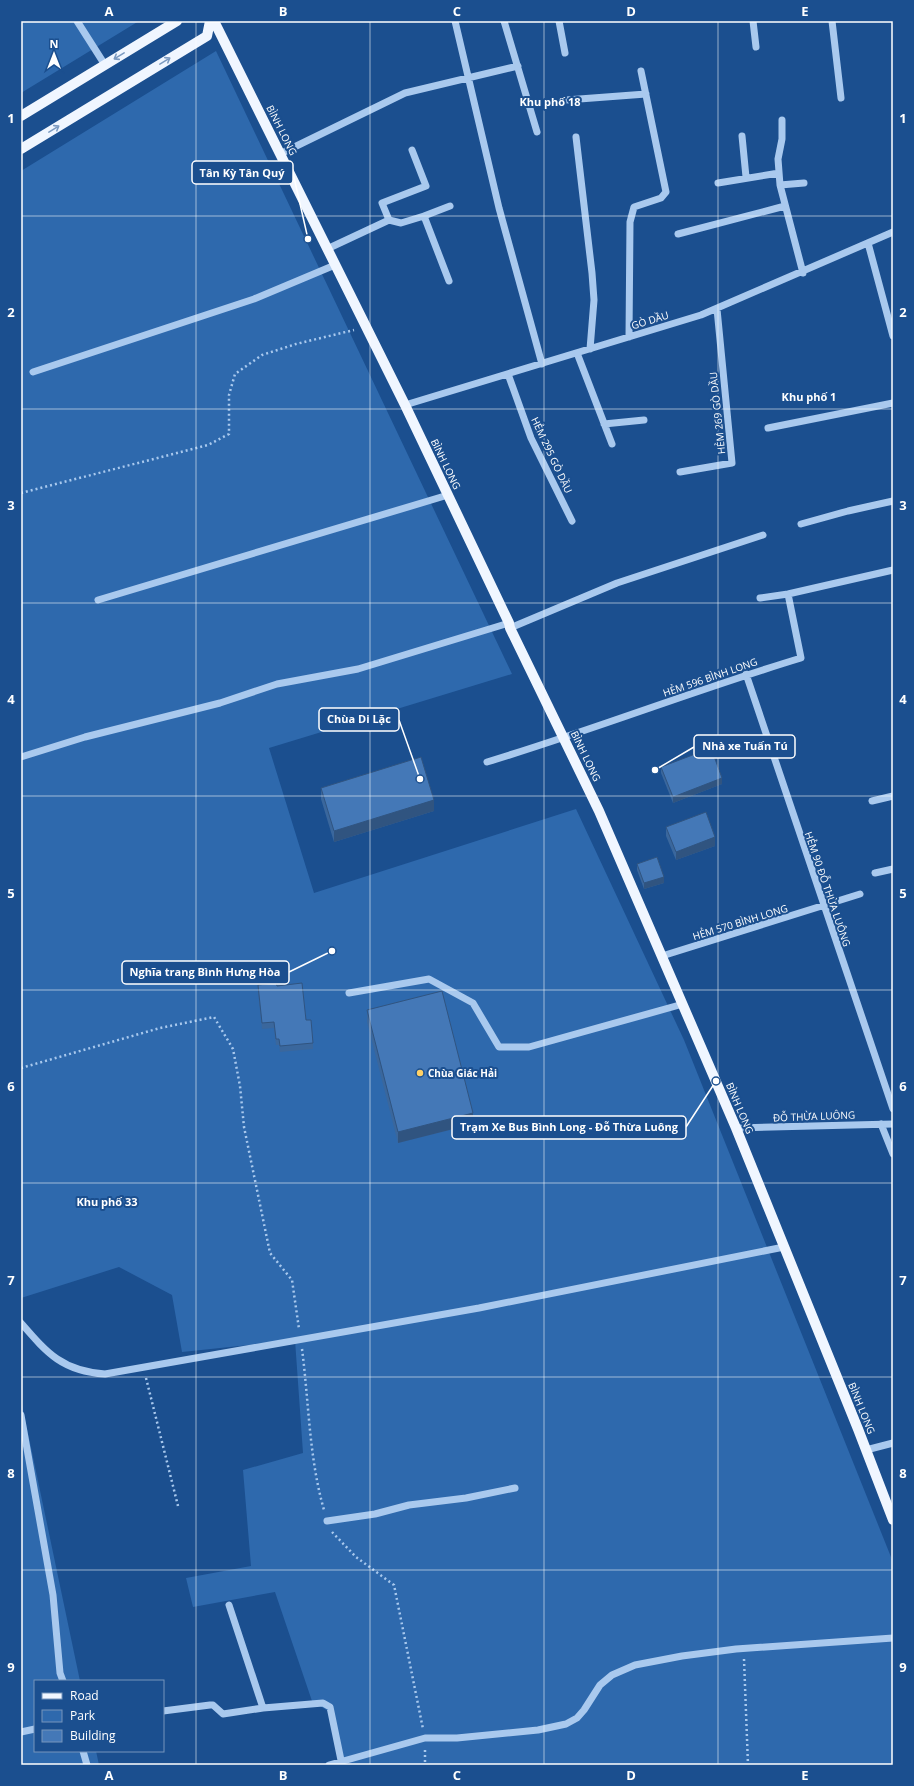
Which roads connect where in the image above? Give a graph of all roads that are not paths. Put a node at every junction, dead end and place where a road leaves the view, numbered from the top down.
1 (77, 21) edge
2 (176, 21) edge
3 (210, 21) edge
4 (214, 21) edge
5 (455, 21) edge
6 (504, 21) edge
7 (559, 21) edge
8 (753, 21) edge
9 (832, 21) edge
10 (756, 47) dead end
11 (565, 53) dead end
12 (105, 64) junction
13 (518, 66) junction
14 (641, 71) dead end
15 (469, 78) junction
16 (646, 94) junction
17 (841, 98) dead end
18 (566, 100) dead end
19 (21, 116) edge
20 (782, 120) dead end
21 (537, 132) dead end
22 (742, 136) dead end
23 (576, 137) dead end
24 (21, 149) edge
25 (412, 150) dead end
26 (280, 154) junction
27 (779, 173) junction
28 (746, 177) junction
29 (718, 183) dead end
30 (804, 183) dead end
31 (780, 185) junction
32 (450, 206) dead end
33 (785, 206) junction
34 (424, 216) junction
35 (389, 220) junction
36 (893, 232) edge
37 (678, 234) dead end
38 (868, 243) junction
39 (327, 249) junction
40 (335, 265) junction
41 (803, 272) junction
42 (449, 282) dead end
43 (717, 309) junction
44 (893, 336) edge
45 (630, 337) junction
46 (590, 349) junction
47 (577, 353) junction
48 (542, 364) junction
49 (32, 372) dead end
50 (508, 374) junction
51 (893, 403) edge
52 (405, 405) junction
53 (644, 420) dead end
54 (604, 424) junction
55 (768, 428) dead end
56 (612, 444) dead end
57 (680, 472) dead end
58 (448, 495) junction
59 (893, 501) edge
60 (572, 521) dead end
61 (802, 524) dead end
62 (762, 535) dead end
63 (893, 570) edge
64 (788, 594) junction
65 (760, 598) dead end
66 (98, 600) dead end
67 (510, 626) junction
68 (746, 674) junction
69 (564, 738) junction
70 (21, 757) edge
71 (487, 762) dead end
72 (893, 796) edge
73 (872, 801) dead end
74 (893, 869) edge
75 (875, 873) dead end
76 (860, 894) dead end
77 (823, 906) junction
78 (662, 956) junction
79 (349, 993) dead end
80 (683, 1004) junction
81 (893, 1109) edge
82 (881, 1124) junction
83 (893, 1124) edge
84 (736, 1128) junction
85 (893, 1154) edge
86 (784, 1247) junction
87 (21, 1323) edge
88 (21, 1415) edge
89 (893, 1443) edge
90 (866, 1450) junction
91 (515, 1488) dead end
92 (893, 1520) edge
93 (328, 1521) road end
94 (229, 1605) dead end
95 (893, 1638) edge
96 (63, 1680) edge
97 (263, 1708) junction
98 (164, 1711) edge
99 (34, 1729) edge
100 (21, 1732) edge
101 (83, 1752) edge
102 (342, 1764) edge
103 (87, 1765) edge
104 (329, 1765) edge

1 - 12 street
2 -> 12 main road
24 -> 3 main road
4 - 26 main road, BÌNH LONG
5 - 15 street
6 - 13 street
7 - 11 street
8 - 10 street
9 - 17 street
12 - 19 main road
13 - 15 street
13 - 21 street
14 - 16 street
15 - 26 street
15 - 48 street
16 - 18 street
16 - 45 street
20 - 27 street
22 - 28 street
23 - 46 street
25 - 35 street
26 - 39 main road, BÌNH LONG
27 - 28 street
27 - 31 street
28 - 29 street
30 - 31 street
31 - 33 street
32 - 34 street
33 - 37 street
33 - 41 street
34 - 35 street
34 - 42 street
35 - 39 street
36 - 38 street, GÒ DẦU
38 - 41 street, GÒ DẦU
38 - 44 street
39 - 40 main road, BÌNH LONG
40 - 49 street
40 - 52 main road, BÌNH LONG
41 - 43 street, GÒ DẦU
43 - 45 street, GÒ DẦU
43 - 57 street, HẺM 269 GÒ DẦU
45 - 46 street, GÒ DẦU
46 - 47 street, GÒ DẦU
47 - 48 street, GÒ DẦU
47 - 54 street
48 - 50 street, GÒ DẦU
50 - 52 street, GÒ DẦU
50 - 60 street, HẺM 295 GÒ DẦU
51 - 55 street
52 - 58 main road, BÌNH LONG
53 - 54 street
54 - 56 street
58 - 66 street
58 - 67 main road, BÌNH LONG
59 - 61 street
62 - 67 street
63 - 64 street
64 - 65 street
64 - 68 street, HẺM 596 BÌNH LONG
67 - 69 main road, BÌNH LONG
67 - 70 street
68 - 69 street, HẺM 596 BÌNH LONG
68 - 77 street, HẺM 90 ĐỖ THỪA LUÔNG
69 - 71 street, HẺM 596 BÌNH LONG
69 - 78 main road, BÌNH LONG
72 - 73 street
74 - 75 street
76 - 77 street, HẺM 570 BÌNH LONG
77 - 78 street, HẺM 570 BÌNH LONG
77 - 81 street, HẺM 90 ĐỖ THỪA LUÔNG
78 - 80 main road, BÌNH LONG
79 - 80 street
80 - 84 main road, BÌNH LONG
82 - 83 street, ĐỖ THỪA LUÔNG
82 - 84 street, ĐỖ THỪA LUÔNG
82 - 85 street
84 - 86 main road, BÌNH LONG
86 - 87 street
86 - 90 main road, BÌNH LONG
88 - 96 street
89 - 90 street
90 - 92 main road, BÌNH LONG
91 - 93 street
94 - 97 street
95 - 102 street
97 - 98 street
97 - 102 street
99 - 100 street
101 - 103 street
102 - 104 street

